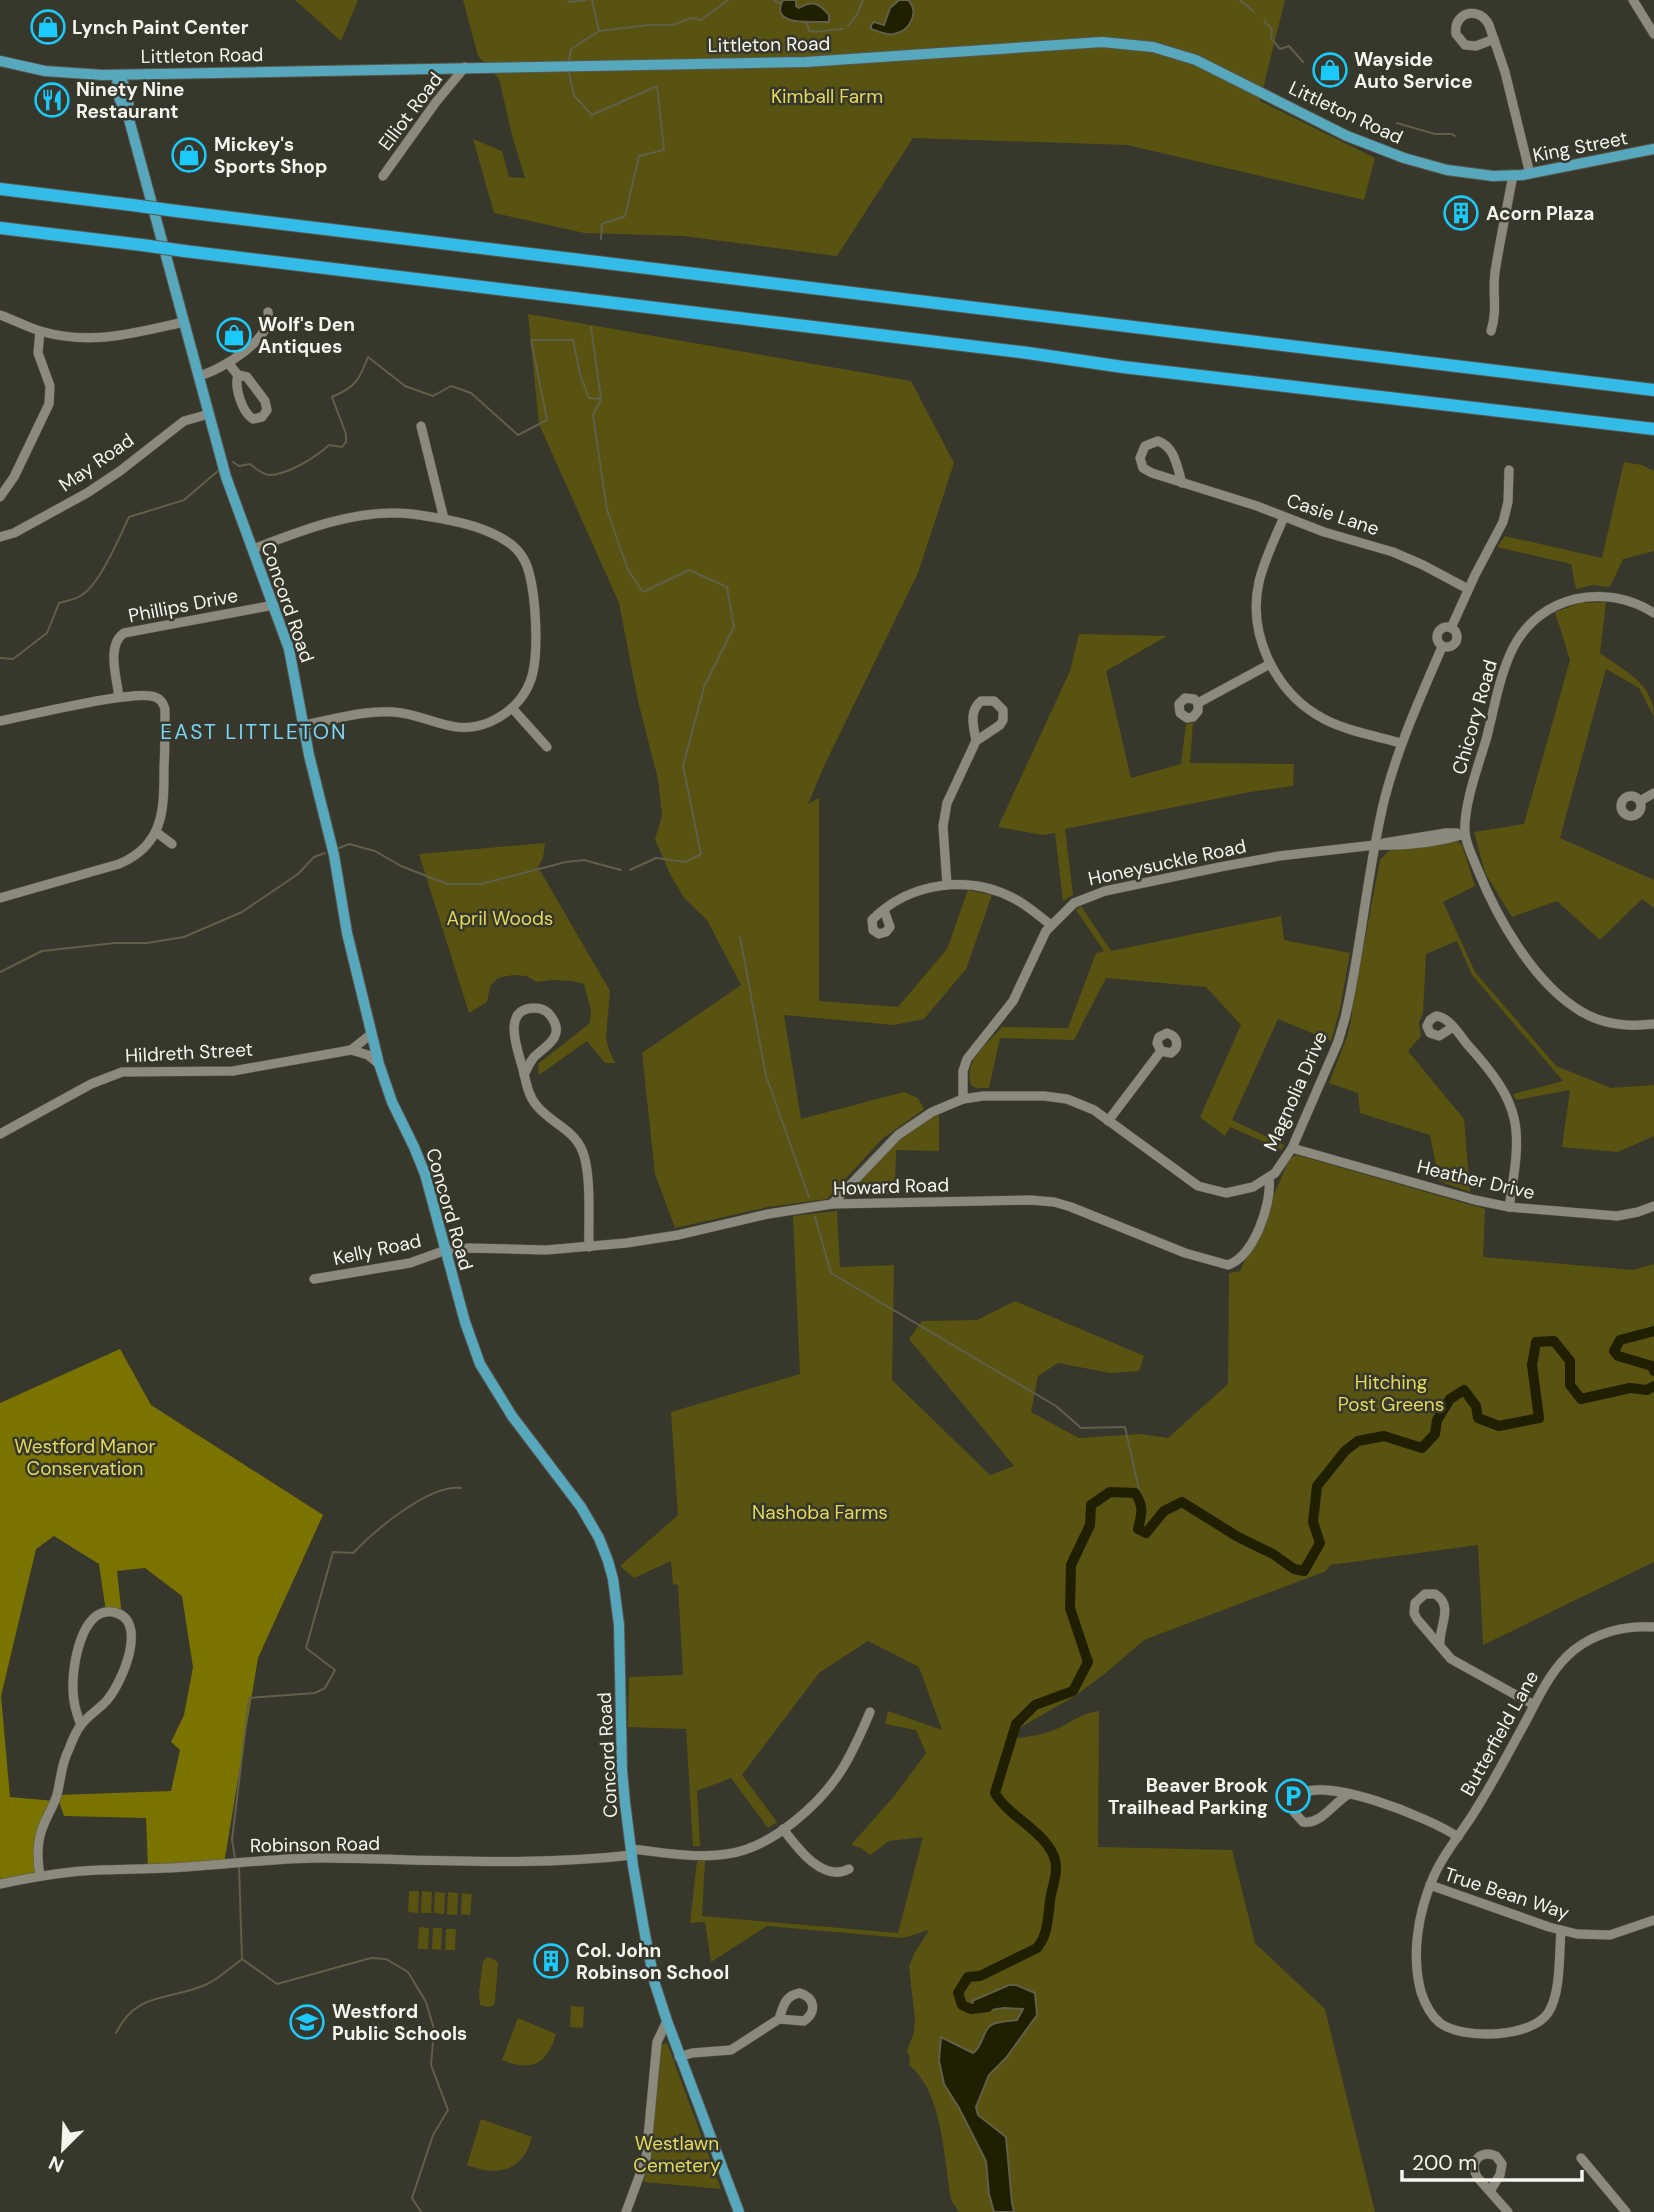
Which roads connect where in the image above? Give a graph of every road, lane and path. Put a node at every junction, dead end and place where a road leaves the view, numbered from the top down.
1 (1633, 0) edge
2 (1654, 34) edge
3 (1494, 39) junction
4 (0, 61) edge
5 (465, 67) junction
6 (118, 75) junction
7 (1654, 149) edge
8 (1530, 174) junction
9 (1513, 175) junction
10 (383, 176) dead end
11 (0, 189) edge
12 (0, 228) edge
13 (268, 312) dead end
14 (0, 315) edge
15 (184, 322) junction
16 (40, 331) junction
17 (1491, 331) dead end
18 (228, 363) junction
19 (238, 375) junction
20 (199, 376) junction
21 (1654, 390) edge
22 (209, 414) junction
23 (421, 426) dead end
24 (1654, 429) edge
25 (1509, 470) dead end
26 (1182, 483) junction
27 (0, 497) edge
28 (1284, 517) junction
29 (444, 519) junction
30 (0, 537) edge
31 (253, 549) junction
32 (1468, 589) junction
33 (274, 606) junction
34 (1654, 613) edge
35 (1451, 628) junction
36 (1442, 647) junction
37 (1270, 664) junction
38 (119, 697) junction
39 (1198, 703) dead end
40 (512, 708) junction
41 (0, 722) edge
42 (304, 724) junction
43 (976, 741) junction
44 (1401, 743) junction
45 (547, 747) dead end
46 (1654, 793) edge
47 (1640, 801) dead end
48 (156, 832) junction
49 (1465, 834) junction
50 (172, 844) dead end
51 (1375, 845) junction
52 (947, 885) junction
53 (0, 898) edge
54 (884, 910) dead end
55 (1051, 925) junction
56 (1654, 1024) edge
57 (1453, 1027) dead end
58 (370, 1035) junction
59 (352, 1050) junction
60 (1161, 1051) dead end
61 (379, 1064) junction
62 (524, 1075) junction
63 (963, 1099) junction
64 (1108, 1121) junction
65 (0, 1134) edge
66 (1292, 1148) junction
67 (1269, 1179) junction
68 (832, 1204) junction
69 (1654, 1206) edge
70 (1509, 1208) junction
71 (589, 1247) junction
72 (446, 1250) junction
73 (314, 1279) dead end
74 (1654, 1627) edge
75 (1440, 1646) junction
76 (1534, 1705) junction
77 (870, 1712) dead end
78 (81, 1725) junction
79 (1349, 1794) junction
80 (783, 1829) junction
81 (1458, 1837) junction
82 (631, 1852) junction
83 (849, 1869) dead end
84 (40, 1877) junction
85 (0, 1884) edge
86 (1430, 1885) junction
87 (1654, 1920) edge
88 (1561, 1930) junction
89 (779, 2019) dead end
90 (667, 2021) junction
91 (679, 2057) junction
92 (1581, 2158) dead end
93 (1490, 2191) dead end
94 (626, 2212) edge
95 (738, 2212) edge
96 (1508, 2212) edge
97 (1626, 2212) edge

1 - 2 street
3 - 3 street
3 - 8 street
4 - 6 main road, Littleton Road
5 - 6 main road, Littleton Road
5 - 9 main road, Littleton Road
5 - 10 street, Elliot Road
6 - 15 main road, Concord Road
7 - 8 main road, King Street
8 - 9 main road, King Street
9 - 17 street
11 - 21 highway, bridge
12 - 24 highway, bridge
13 - 18 street
14 - 16 street
15 - 16 street
15 - 20 main road, Concord Road
16 - 27 street
18 - 19 street
18 - 20 street
19 - 19 street
20 - 22 main road, Concord Road
22 - 30 street, May Road
22 - 31 main road, Concord Road
23 - 29 street
25 - 32 street, Magnolia Drive
26 - 26 street, Casie Lane
26 - 28 street, Casie Lane
28 - 32 street, Casie Lane
28 - 37 street
29 - 31 street
29 - 40 street
31 - 33 main road, Concord Road
32 - 35 street, Magnolia Drive
33 - 38 street, Phillips Drive
33 - 42 main road, Concord Road
34 - 49 street, Chicory Road
35 - 36 street, Magnolia Drive
35 - 36 street, Magnolia Drive
36 - 44 street, Magnolia Drive
37 - 39 street
37 - 44 street
38 - 41 street
38 - 48 street
40 - 42 street
40 - 45 street
42 - 58 main road, Concord Road
43 - 43 street
43 - 52 street
44 - 51 street, Magnolia Drive
46 - 47 street
48 - 50 street
48 - 53 street
49 - 51 street
49 - 56 street, Chicory Road
51 - 55 street, Honeysuckle Road
51 - 66 street, Magnolia Drive
52 - 54 street
52 - 55 street
55 - 63 street, Honeysuckle Road
57 - 70 street
58 - 59 street, Hildreth Street
58 - 61 main road, Concord Road
59 - 61 street
59 - 65 street, Hildreth Street
60 - 64 street
61 - 72 main road, Concord Road
62 - 62 street
62 - 71 street
63 - 64 street, Magnolia Drive
63 - 68 street, Magnolia Drive
64 - 67 street, Magnolia Drive
66 - 67 street, Magnolia Drive
66 - 70 street, Heather Drive
67 - 68 street, Howard Road
68 - 71 street, Howard Road
69 - 70 street, Heather Drive
71 - 72 street, Howard Road
72 - 73 street, Kelly Road
72 - 82 main road, Concord Road
74 - 76 street, Butterfield Lane
75 - 75 street
75 - 76 street
76 - 81 street, Butterfield Lane
77 - 80 street, Robinson Road
78 - 78 street
78 - 84 street
79 - 79 street
79 - 81 street
80 - 82 street, Robinson Road
80 - 83 street
81 - 86 street, Butterfield Lane
82 - 84 street, Robinson Road
82 - 90 main road, Concord Road
84 - 85 street, Robinson Road
86 - 88 street, True Bean Way
86 - 88 street
87 - 88 street, True Bean Way
89 - 91 street
90 - 91 main road, Concord Road
90 - 94 street
91 - 95 main road, Concord Road
92 - 97 street
93 - 96 street

